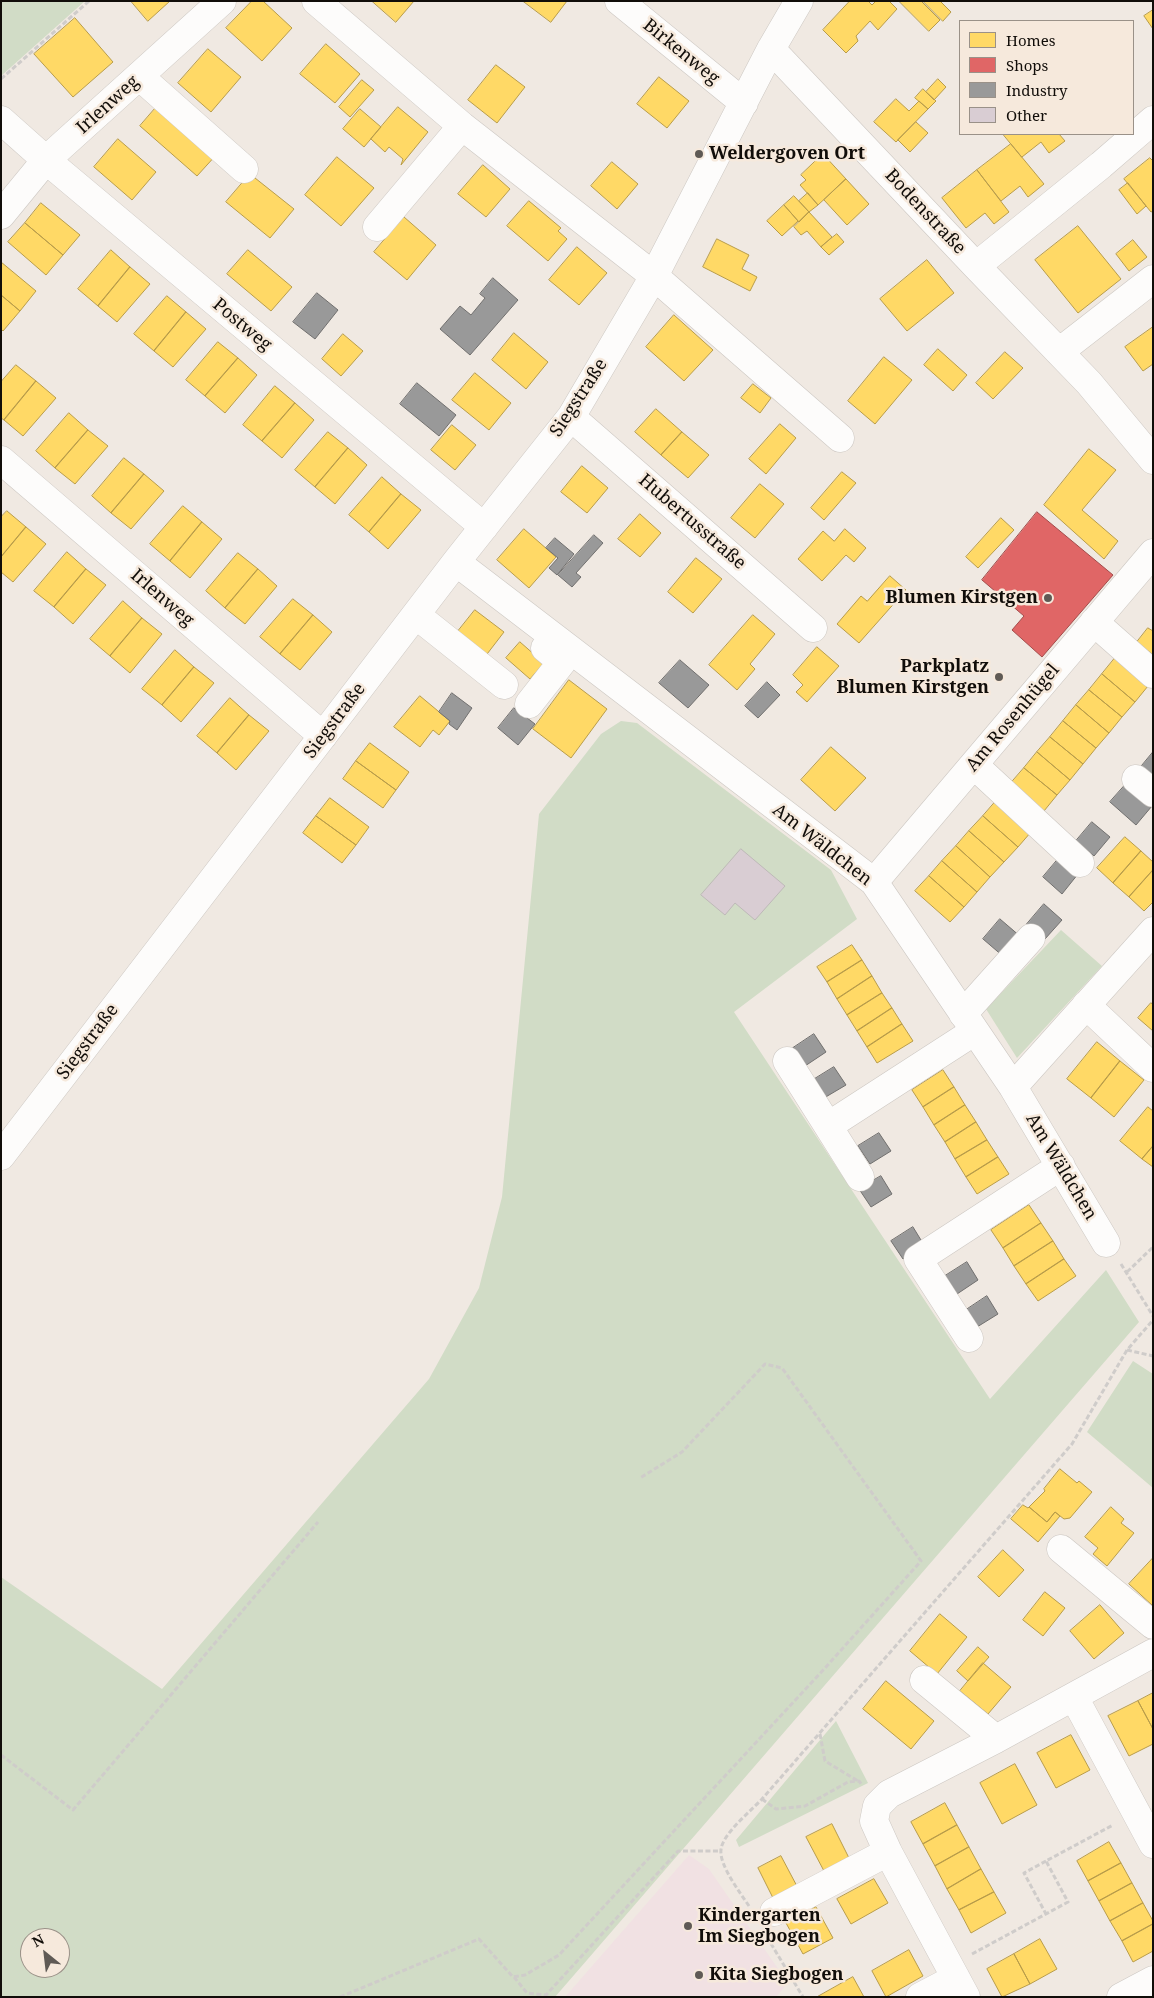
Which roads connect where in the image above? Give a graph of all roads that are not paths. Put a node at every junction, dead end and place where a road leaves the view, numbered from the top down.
1 (222, 1) edge
2 (316, 1) edge
3 (619, 1) edge
4 (799, 1) edge
5 (770, 49) junction
6 (140, 76) junction
7 (744, 103) junction
8 (1, 120) edge
9 (1153, 120) edge
10 (462, 126) junction
11 (46, 160) junction
12 (244, 169) dead end
13 (1, 215) edge
14 (377, 227) dead end
15 (976, 266) junction
16 (654, 276) junction
17 (1153, 279) edge
18 (1059, 352) junction
19 (571, 416) junction
20 (840, 438) dead end
21 (1, 460) edge
22 (1153, 460) edge
23 (484, 527) junction
24 (1153, 553) edge
25 (456, 562) junction
26 (416, 615) junction
27 (1094, 622) junction
28 (813, 628) dead end
29 (554, 638) junction
30 (1153, 674) edge
31 (504, 685) dead end
32 (529, 704) dead end
33 (323, 736) junction
34 (974, 765) junction
35 (1080, 863) dead end
36 (874, 882) junction
37 (1153, 931) edge
38 (1031, 938) dead end
39 (1086, 1006) junction
40 (969, 1023) junction
41 (787, 1061) dead end
42 (1153, 1068) edge
43 (1013, 1087) junction
44 (828, 1126) junction
45 (1, 1156) edge
46 (1060, 1166) junction
47 (860, 1177) dead end
48 (1106, 1243) road end
49 (969, 1338) dead end
50 (1061, 1549) dead end
51 (1153, 1625) edge
52 (1153, 1653) edge
53 (924, 1680) dead end
54 (1074, 1697) junction
55 (996, 1739) junction
56 (1153, 1844) edge
57 (888, 1852) junction
58 (763, 1917) road end
59 (957, 1980) edge
60 (1153, 1980) edge
61 (920, 1997) edge
62 (1121, 1997) edge

1 - 6 street, Irlenweg
2 - 10 street
3 - 7 street, Birkenweg
4 - 5 street, Siegstraße
5 - 7 street, Siegstraße
5 - 15 street, Bodenstraße
6 - 11 street, Irlenweg
6 - 12 street
7 - 16 street, Siegstraße
8 - 11 street, Postweg
9 - 15 street, Bodenstraße
10 - 14 street
10 - 16 street
11 - 13 street, Irlenweg
11 - 23 street, Postweg
15 - 18 street, Bodenstraße
16 - 19 street, Siegstraße
16 - 20 street
17 - 18 street
18 - 22 street, Bodenstraße
19 - 23 street, Siegstraße
19 - 28 street, Hubertusstraße
21 - 33 street, Irlenweg
23 - 25 street, Siegstraße
24 - 27 street, Am Rosenhügel
25 - 26 street, Siegstraße
25 - 29 street, Am Wäldchen
26 - 31 street
26 - 33 street, Siegstraße
27 - 30 street
27 - 34 street, Am Rosenhügel
29 - 32 street
29 - 36 street, Am Wäldchen
33 - 45 street, Siegstraße
34 - 35 street
34 - 36 street, Am Rosenhügel
36 - 40 street, Am Wäldchen
37 - 39 street
38 - 40 street
39 - 42 street
39 - 43 street
40 - 43 street, Am Wäldchen
40 - 44 street
41 - 44 street
43 - 46 street, Am Wäldchen
44 - 47 street
46 - 48 street, Am Wäldchen
46 - 49 street
50 - 51 street
52 - 54 street
53 - 55 street
54 - 55 street
54 - 56 street
55 - 57 street
57 - 58 street
57 - 59 street
59 - 61 street
60 - 62 street

